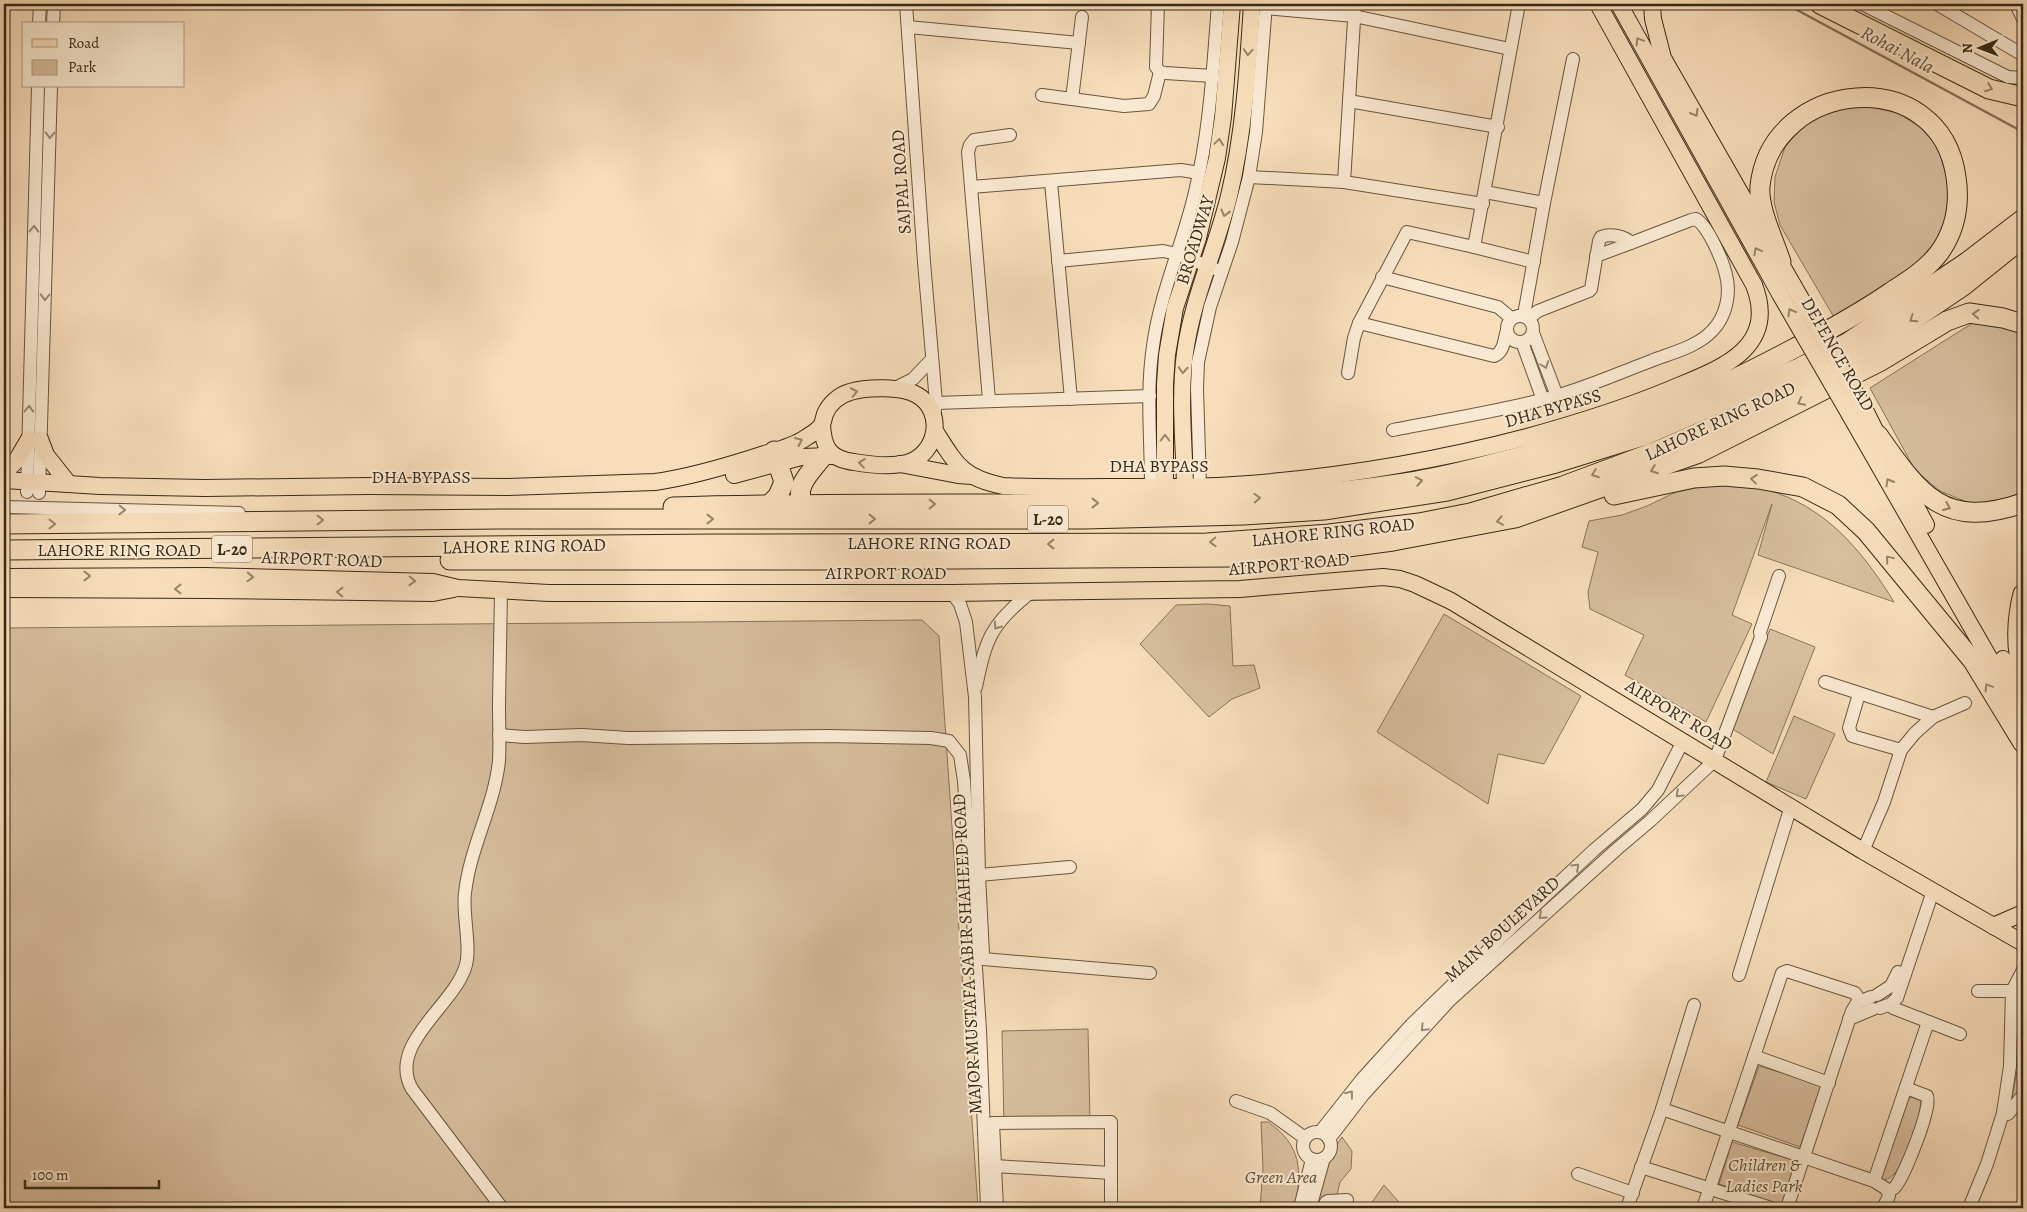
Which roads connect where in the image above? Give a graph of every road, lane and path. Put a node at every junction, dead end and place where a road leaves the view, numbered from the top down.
1 (40, 4) edge
2 (54, 4) edge
3 (906, 4) edge
4 (1158, 4) edge
5 (1218, 4) edge
6 (1232, 4) edge
7 (1519, 4) edge
8 (1598, 4) edge
9 (1619, 4) edge
10 (1652, 4) edge
11 (1820, 4) edge
12 (1862, 4) edge
13 (1937, 4) edge
14 (2016, 4) edge
15 (1261, 5) edge
16 (1354, 10) edge
17 (1082, 18) dead end
18 (2023, 19) edge
19 (39, 22) edge
20 (53, 22) edge
21 (908, 27) junction
22 (1079, 43) junction
23 (1510, 49) junction
24 (2023, 55) edge
25 (1573, 59) dead end
26 (1160, 72) junction
27 (1213, 76) junction
28 (2023, 78) edge
29 (38, 88) edge
30 (51, 88) edge
31 (1042, 95) dead end
32 (2023, 97) edge
33 (1072, 99) junction
34 (1349, 101) junction
35 (1498, 127) junction
36 (1010, 135) dead end
37 (1199, 173) junction
38 (1249, 177) junction
39 (1051, 182) junction
40 (1344, 182) junction
41 (971, 188) junction
42 (1484, 198) junction
43 (1544, 203) junction
44 (2023, 219) edge
45 (2023, 238) edge
46 (1474, 247) junction
47 (1184, 257) junction
48 (1058, 261) junction
49 (1534, 262) junction
50 (1781, 262) junction
51 (1215, 269) junction
52 (1382, 278) junction
53 (1787, 289) junction
54 (1518, 321) junction
55 (1359, 323) junction
56 (2023, 324) edge
57 (1533, 334) junction
58 (1522, 342) junction
59 (932, 358) junction
60 (1348, 373) dead end
61 (892, 389) junction
62 (1150, 396) junction
63 (1557, 396) junction
64 (1071, 399) junction
65 (989, 400) junction
66 (1544, 400) junction
67 (1857, 412) junction
68 (935, 417) junction
69 (822, 424) junction
70 (1393, 430) dead end
71 (1878, 435) junction
72 (34, 439) junction
73 (829, 456) junction
74 (776, 457) junction
75 (900, 464) junction
76 (4, 473) edge
77 (972, 476) junction
78 (4, 480) edge
79 (68, 484) junction
80 (1193, 486) junction
81 (33, 487) junction
82 (1158, 487) junction
83 (4, 492) edge
84 (2023, 503) edge
85 (770, 504) junction
86 (803, 504) junction
87 (4, 507) edge
88 (1548, 508) junction
89 (500, 518) junction
90 (290, 520) junction
91 (4, 524) edge
92 (320, 548) junction
93 (4, 550) edge
94 (1779, 576) dead end
95 (4, 577) edge
96 (47, 583) junction
97 (4, 589) edge
98 (501, 591) junction
99 (952, 592) junction
100 (1031, 592) junction
101 (2023, 594) edge
102 (2023, 671) edge
103 (1825, 682) dead end
104 (1859, 694) junction
105 (2023, 696) edge
106 (975, 697) junction
107 (1965, 702) dead end
108 (1933, 717) junction
109 (2023, 724) edge
110 (499, 735) junction
111 (1683, 741) junction
112 (2023, 743) edge
113 (1901, 750) junction
114 (1711, 758) junction
115 (1791, 806) junction
116 (1863, 851) junction
117 (1070, 867) dead end
118 (979, 875) junction
119 (1930, 889) junction
120 (2023, 913) edge
121 (1993, 926) junction
122 (2023, 943) edge
123 (983, 959) junction
124 (2023, 970) edge
125 (1150, 973) dead end
126 (1739, 975) dead end
127 (1978, 991) dead end
128 (2012, 991) junction
129 (1875, 1002) junction
130 (1694, 1005) dead end
131 (2018, 1020) edge
132 (1928, 1022) junction
133 (1960, 1034) dead end
134 (1754, 1056) junction
135 (1829, 1083) junction
136 (1906, 1088) junction
137 (2023, 1095) edge
138 (1236, 1101) dead end
139 (1662, 1109) junction
140 (2003, 1113) junction
141 (992, 1123) junction
142 (1728, 1132) junction
143 (1324, 1136) junction
144 (1305, 1138) junction
145 (1803, 1156) junction
146 (1318, 1158) junction
147 (995, 1166) junction
148 (1641, 1167) junction
149 (1111, 1172) junction
150 (1578, 1174) dead end
151 (1874, 1181) junction
152 (1709, 1188) junction
153 (1888, 1191) junction
154 (1633, 1193) junction
155 (1347, 1200) dead end
156 (502, 1208) edge
157 (987, 1208) edge
158 (997, 1208) edge
159 (1111, 1208) edge
160 (1300, 1208) edge
161 (1310, 1208) edge
162 (1324, 1208) edge
163 (1628, 1208) edge
164 (1703, 1208) edge
165 (1771, 1208) edge
166 (1787, 1208) edge
167 (1883, 1208) edge
168 (1970, 1208) edge

1 - 19 street
2 - 20 street
3 - 21 street, SAJPAL ROAD
4 - 26 street
5 - 27 street
47 -> 6 main road, BROADWAY
7 - 23 street
8 - 80 main road, DHA BYPASS
53 -> 9 main road, DEFENCE ROAD
10 -> 50 main road, DEFENCE ROAD
11 -> 32 highway
12 - 28 street
13 - 24 street
14 - 18 street
15 - 16 street
15 - 38 street
15 -> 51 main road, BROADWAY
16 - 23 street
16 - 34 street
17 - 22 street
21 - 22 street
21 - 59 street, SAJPAL ROAD
22 - 33 street
23 - 35 street
25 - 43 street
26 - 27 street
26 - 33 street
27 - 37 street
72 -> 29 street
30 -> 72 street
31 - 33 street
34 - 35 street
34 - 40 street
35 - 42 street
36 - 41 street
37 - 39 street
37 - 47 street
38 - 40 street
38 - 51 street
39 - 41 street
39 - 48 street
40 - 42 street
41 - 65 street
42 - 43 street
42 - 46 street
43 - 49 street
89 -> 44 highway, LAHORE RING ROAD / L-20
45 -> 92 highway, LAHORE RING ROAD / L-20
46 - 49 street
46 - 52 street
47 - 48 street
47 - 51 street
47 - 62 street
82 -> 47 main road, BROADWAY
48 - 64 street
49 - 54 street
50 - 53 main road, DEFENCE ROAD
86 -> 50 highway
51 - 80 main road, BROADWAY
52 - 54 street
52 - 55 street
53 - 67 main road, DEFENCE ROAD, bridge
54 - 55 street
54 - 57 street
54 - 58 street
54 - 63 street
55 - 60 street
56 -> 88 highway
57 - 58 street
57 -> 63 street
58 - 66 street
59 - 61 street
59 - 68 street, SAJPAL ROAD
61 - 68 main road
69 -> 61 main road
62 - 64 street
62 - 82 street
63 - 66 street
64 - 65 street
65 - 68 street
66 - 70 street
67 - 71 main road, DEFENCE ROAD
109 -> 67 main road, DEFENCE ROAD
68 - 75 main road
68 - 77 main road
69 - 73 main road
74 -> 69 main road
71 -> 84 highway
71 - 105 main road, DEFENCE ROAD
72 - 76 main road
72 - 79 main road
72 - 81 street
73 - 74 main road, DHA BYPASS
75 -> 73 main road
73 - 86 highway
74 - 79 main road
74 - 81 main road, DHA BYPASS
74 - 85 highway
75 - 77 main road
77 - 82 main road, DHA BYPASS
78 - 81 main road
79 - 81 main road
80 - 82 main road, DHA BYPASS
81 - 83 main road, DHA BYPASS
85 - 86 highway
85 - 89 highway
87 -> 90 street
88 -> 92 highway
112 -> 88 highway
90 -> 89 highway, LAHORE RING ROAD / L-20
91 -> 90 highway, LAHORE RING ROAD / L-20
92 - 93 highway, LAHORE RING ROAD / L-20
94 - 114 street
95 - 96 main road, AIRPORT ROAD
96 - 97 main road, AIRPORT ROAD
96 - 98 main road, AIRPORT ROAD
98 - 99 main road, AIRPORT ROAD
98 - 110 street
99 - 100 main road, AIRPORT ROAD
99 - 106 street
100 -> 106 street
100 - 111 main road, AIRPORT ROAD
101 - 102 highway
103 - 104 street
104 - 108 street
104 - 113 street
106 - 118 street, MAJOR MUSTAFA SABIR SHAHEED ROAD
107 - 108 street
108 - 113 street
110 - 156 street
110 - 157 street
111 - 114 main road, AIRPORT ROAD
143 -> 111 street, MAIN BOULEVARD
113 - 116 street
114 - 115 main road, AIRPORT ROAD
114 -> 143 street, MAIN BOULEVARD
115 - 116 main road, AIRPORT ROAD
115 - 126 street
116 - 119 main road, AIRPORT ROAD
117 - 118 street
118 - 123 street, MAJOR MUSTAFA SABIR SHAHEED ROAD
119 - 121 main road, AIRPORT ROAD
119 - 129 street
120 - 121 main road
121 - 122 main road, AIRPORT ROAD
123 - 125 street
123 - 141 street, MAJOR MUSTAFA SABIR SHAHEED ROAD
124 - 128 street
127 - 128 street
128 - 131 street
129 - 132 street
129 - 134 street
129 - 135 street
130 - 139 street
131 - 140 street
132 - 133 street
132 - 136 street
134 - 135 street
134 - 142 street
135 - 145 street
136 - 151 street
136 - 153 street
137 - 140 street
138 - 144 street
139 - 142 street
139 - 148 street
140 - 168 street
141 - 147 street, MAJOR MUSTAFA SABIR SHAHEED ROAD
141 - 149 street
142 - 145 street
142 - 152 street
143 - 144 street
143 - 146 street
144 - 146 street
145 - 151 street
145 - 166 street
146 - 160 street
146 - 161 street
147 - 149 street
147 - 158 street, MAJOR MUSTAFA SABIR SHAHEED ROAD
148 - 152 street
148 - 154 street
149 - 159 street
150 - 154 street
151 - 153 street
152 - 164 street
152 - 165 street
153 - 167 street
154 - 163 street
155 - 162 street

